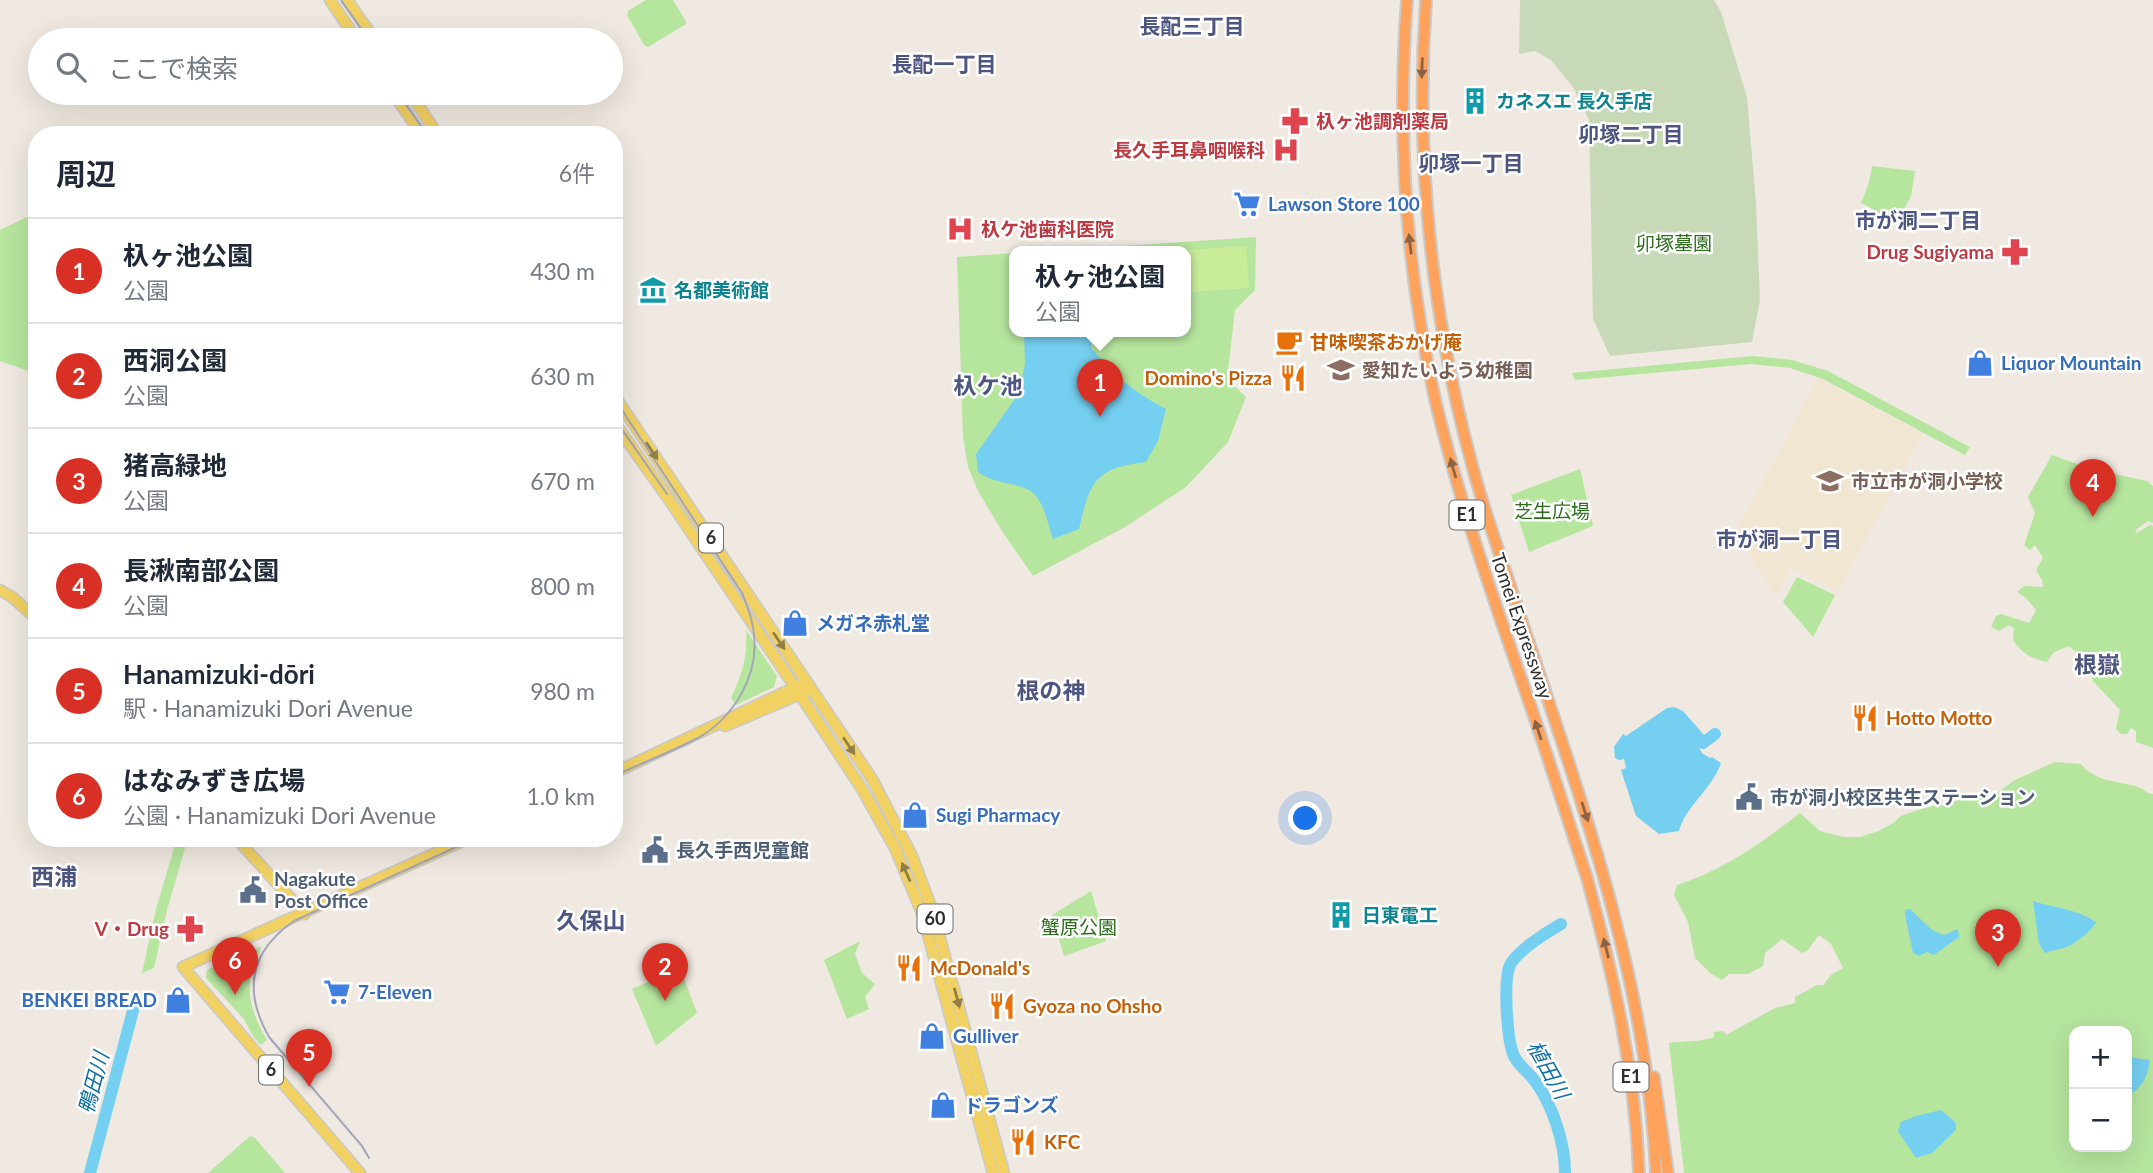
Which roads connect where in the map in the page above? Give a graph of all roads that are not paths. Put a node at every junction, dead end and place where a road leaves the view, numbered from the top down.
1 (330, 0) edge
2 (347, 0) edge
3 (1407, 0) edge
4 (1426, 0) edge
5 (349, 28) edge
6 (367, 28) edge
7 (401, 105) edge
8 (418, 105) edge
9 (416, 126) edge
10 (432, 126) edge
11 (623, 408) edge
12 (623, 435) edge
13 (0, 590) edge
14 (28, 611) edge
15 (809, 685) junction
16 (797, 690) junction
17 (623, 769) edge
18 (244, 847) edge
19 (450, 847) edge
20 (1601, 863) junction
21 (305, 914) junction
22 (360, 1173) edge
23 (993, 1173) edge
24 (1004, 1173) edge
25 (1636, 1173) edge
26 (1656, 1173) edge
27 (1668, 1173) edge

1 - 5 main road
2 - 6 main road
25 -> 3 highway, Tomei Expressway / E1
4 -> 20 highway, Tomei Expressway / E1
7 - 9 main road
8 - 10 main road
11 -> 15 main road, 6
12 - 16 main road, 6
13 - 14 main road
15 - 16 main road
15 -> 24 main road, 60
16 - 17 main road
23 -> 16 main road, 60
18 - 21 main road
19 - 21 main road, 6
20 - 26 highway, Tomei Expressway / E1
20 - 27 highway
21 - 22 main road, 6

